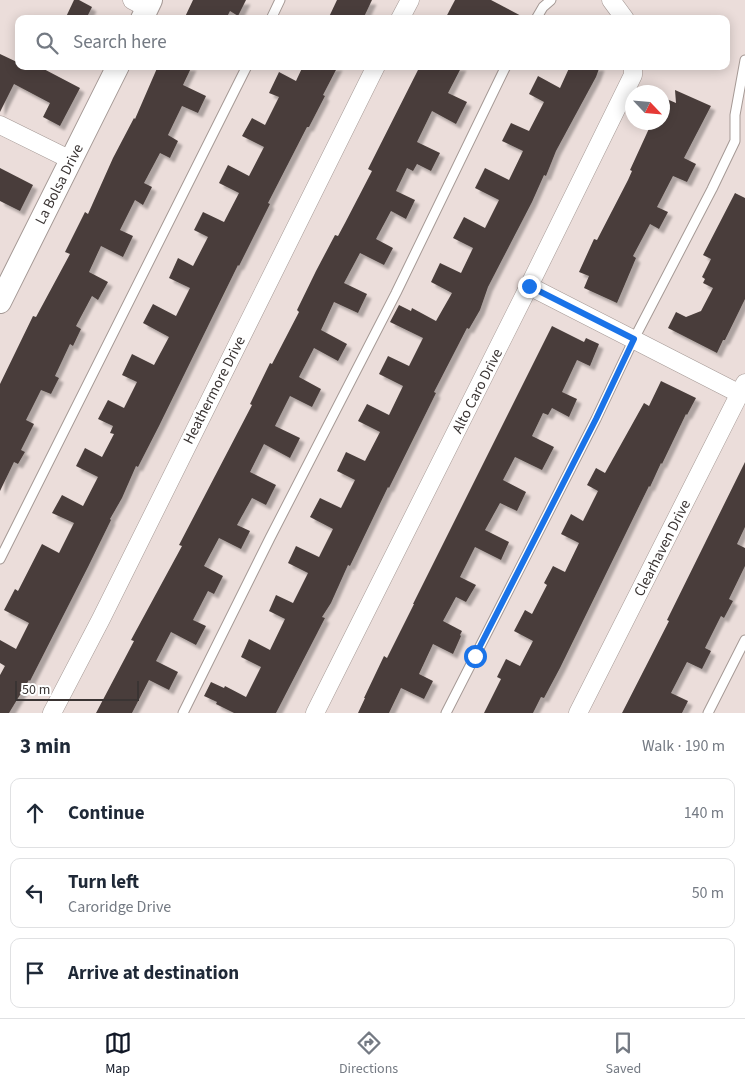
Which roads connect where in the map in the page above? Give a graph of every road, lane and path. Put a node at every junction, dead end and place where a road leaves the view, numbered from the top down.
1 (280, 0) edge
2 (410, 0) edge
3 (550, 0) edge
4 (610, 0) edge
5 (273, 15) edge
6 (402, 15) edge
7 (538, 15) edge
8 (621, 15) edge
9 (745, 60) edge
10 (116, 70) edge
11 (245, 70) edge
12 (374, 70) edge
13 (504, 70) edge
14 (633, 70) edge
15 (0, 125) edge
16 (71, 160) junction
17 (529, 286) junction
18 (0, 302) edge
19 (634, 339) junction
20 (742, 389) edge
21 (0, 559) edge
22 (745, 640) edge
23 (52, 713) edge
24 (183, 713) edge
25 (315, 713) edge
26 (446, 713) edge
27 (578, 713) edge
28 (708, 713) edge

1 - 5 lane
2 - 6 street
3 - 7 lane
4 - 8 street
9 - 19 lane
10 - 16 street, La Bolsa Drive
11 - 21 lane
12 - 23 street, Heathermore Drive
13 - 24 lane
14 - 17 street, Alto Caro Drive
15 - 16 street
16 - 18 street, La Bolsa Drive
17 - 19 street
17 - 25 street, Alto Caro Drive
19 - 20 street
19 - 26 lane
20 - 27 street, Clearhaven Drive
22 - 28 lane

